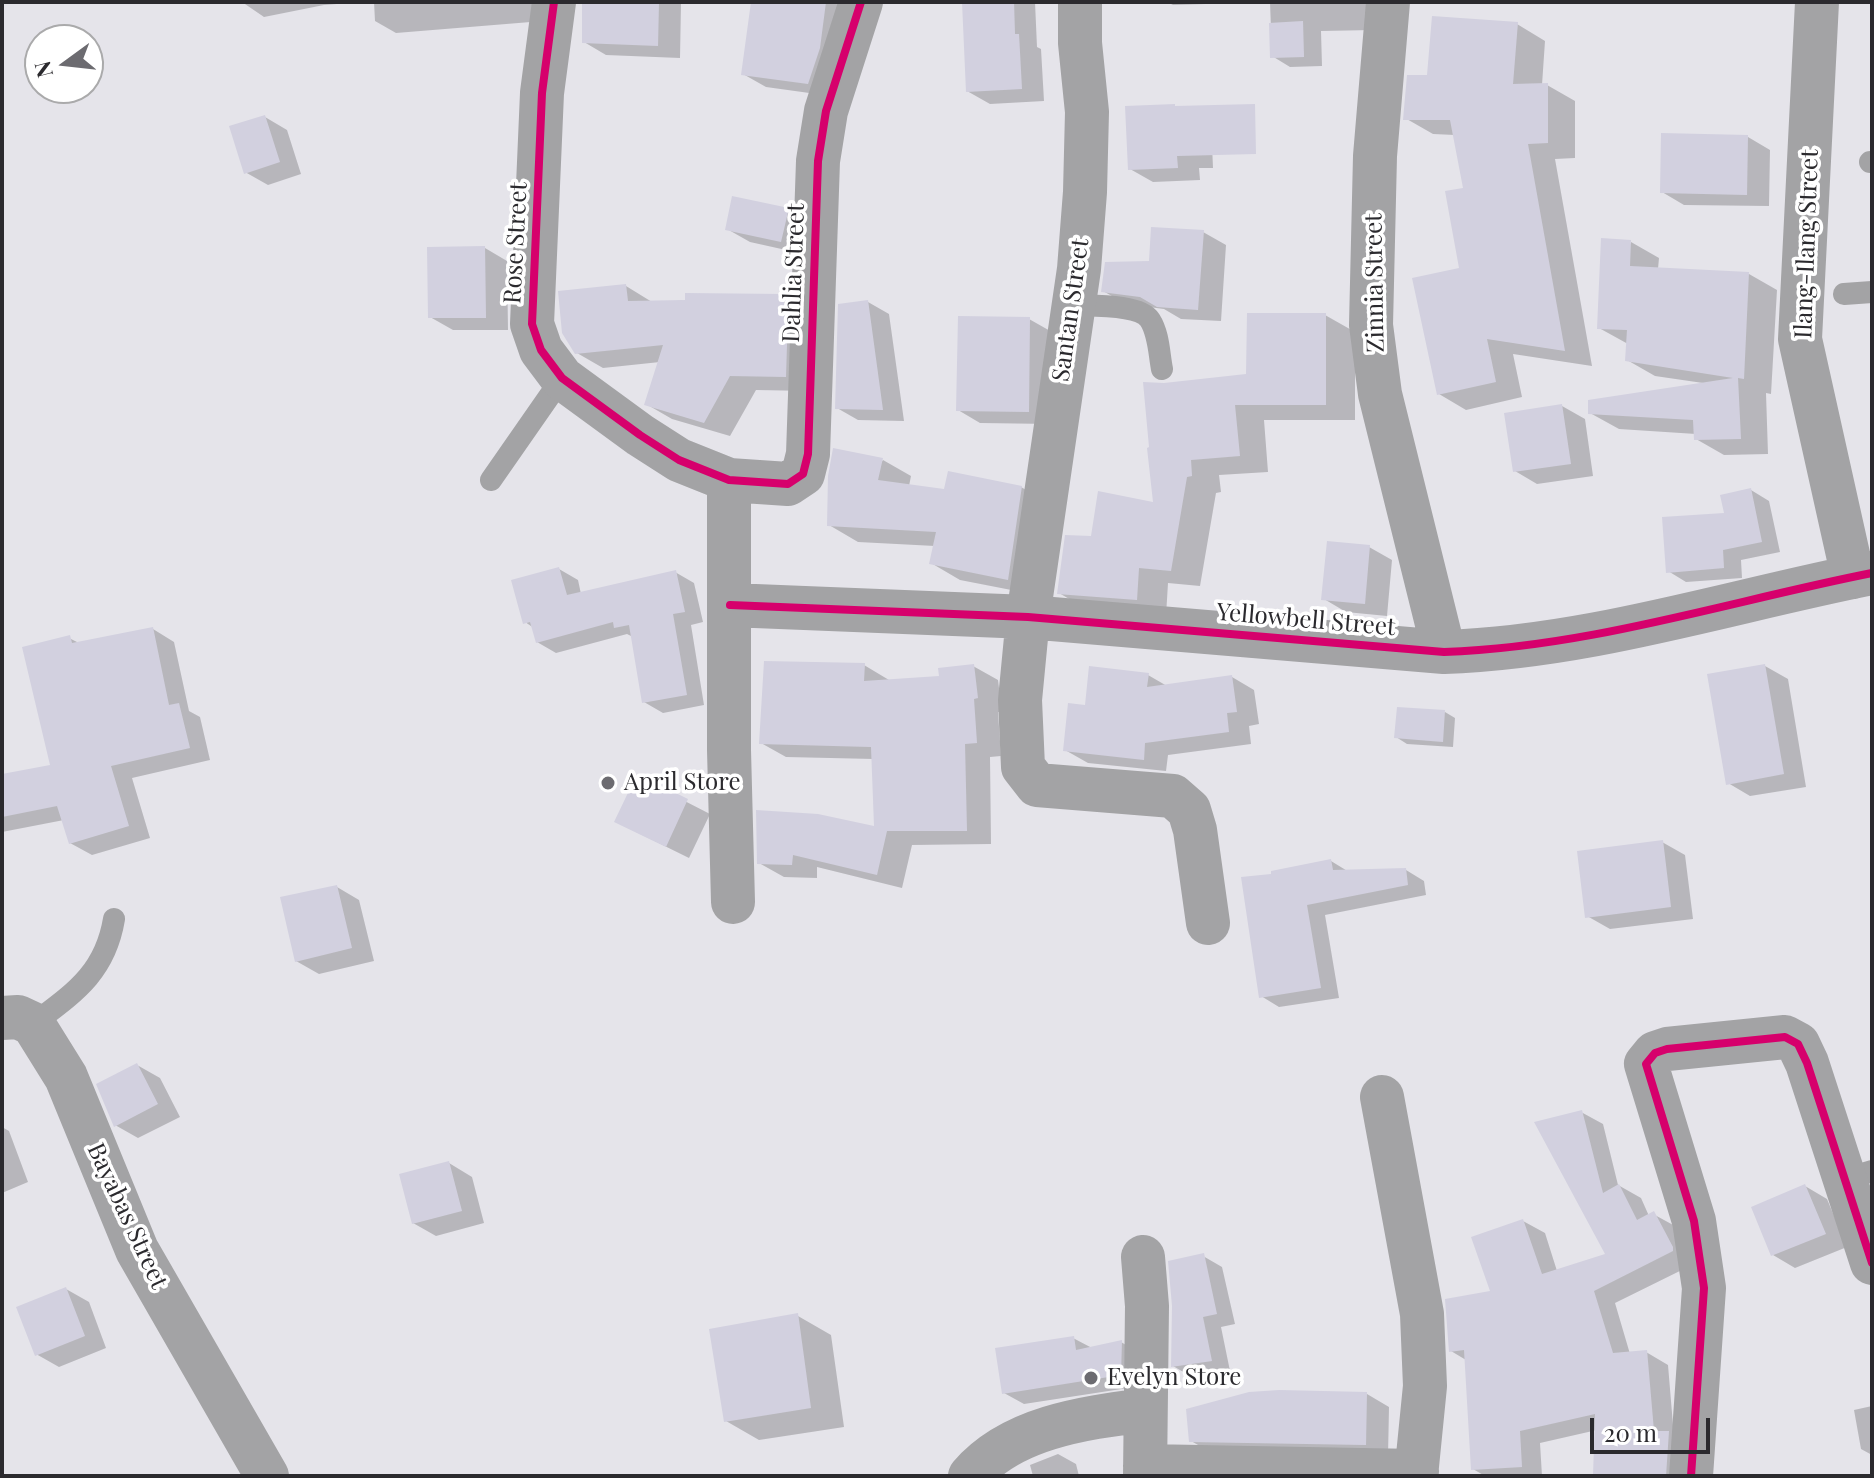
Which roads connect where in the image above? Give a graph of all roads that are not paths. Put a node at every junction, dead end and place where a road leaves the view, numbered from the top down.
1 (554, 2) edge
2 (861, 2) edge
3 (1080, 2) edge
4 (1388, 2) edge
5 (1817, 2) edge
6 (1872, 292) edge
7 (1844, 294) dead end
8 (1073, 305) junction
9 (1162, 369) dead end
10 (562, 378) junction
11 (491, 480) dead end
12 (729, 480) junction
13 (1862, 575) edge
14 (730, 605) junction
15 (1028, 617) junction
16 (1444, 652) junction
17 (733, 902) dead end
18 (114, 919) dead end
19 (1208, 923) dead end
20 (17, 1021) edge
21 (1382, 1097) dead end
22 (1858, 1175) edge
23 (1143, 1257) dead end
24 (1872, 1263) edge
25 (1145, 1410) junction
26 (1145, 1471) edge
27 (1416, 1474) edge
28 (267, 1476) edge
29 (970, 1476) edge
30 (1691, 1476) edge

1 - 10 street, Rose Street
2 - 12 street, Dahlia Street
3 - 8 street, Santan Street
4 - 16 street, Zinnia Street
5 - 13 street, Ilang-Ilang Street
6 - 7 lane
8 - 9 lane
8 - 15 street, Santan Street
10 - 11 lane
10 - 12 street, Rose Street
12 - 14 street
13 - 16 street, Yellowbell Street
14 - 15 street, Yellowbell Street
14 - 17 street
15 - 16 street, Yellowbell Street
15 - 19 street, Santan Street
18 - 20 lane
20 - 28 street, Bayabas Street
21 - 27 street
22 - 24 street
22 - 30 street
23 - 25 street
25 - 26 street
25 - 29 street
26 - 27 street

